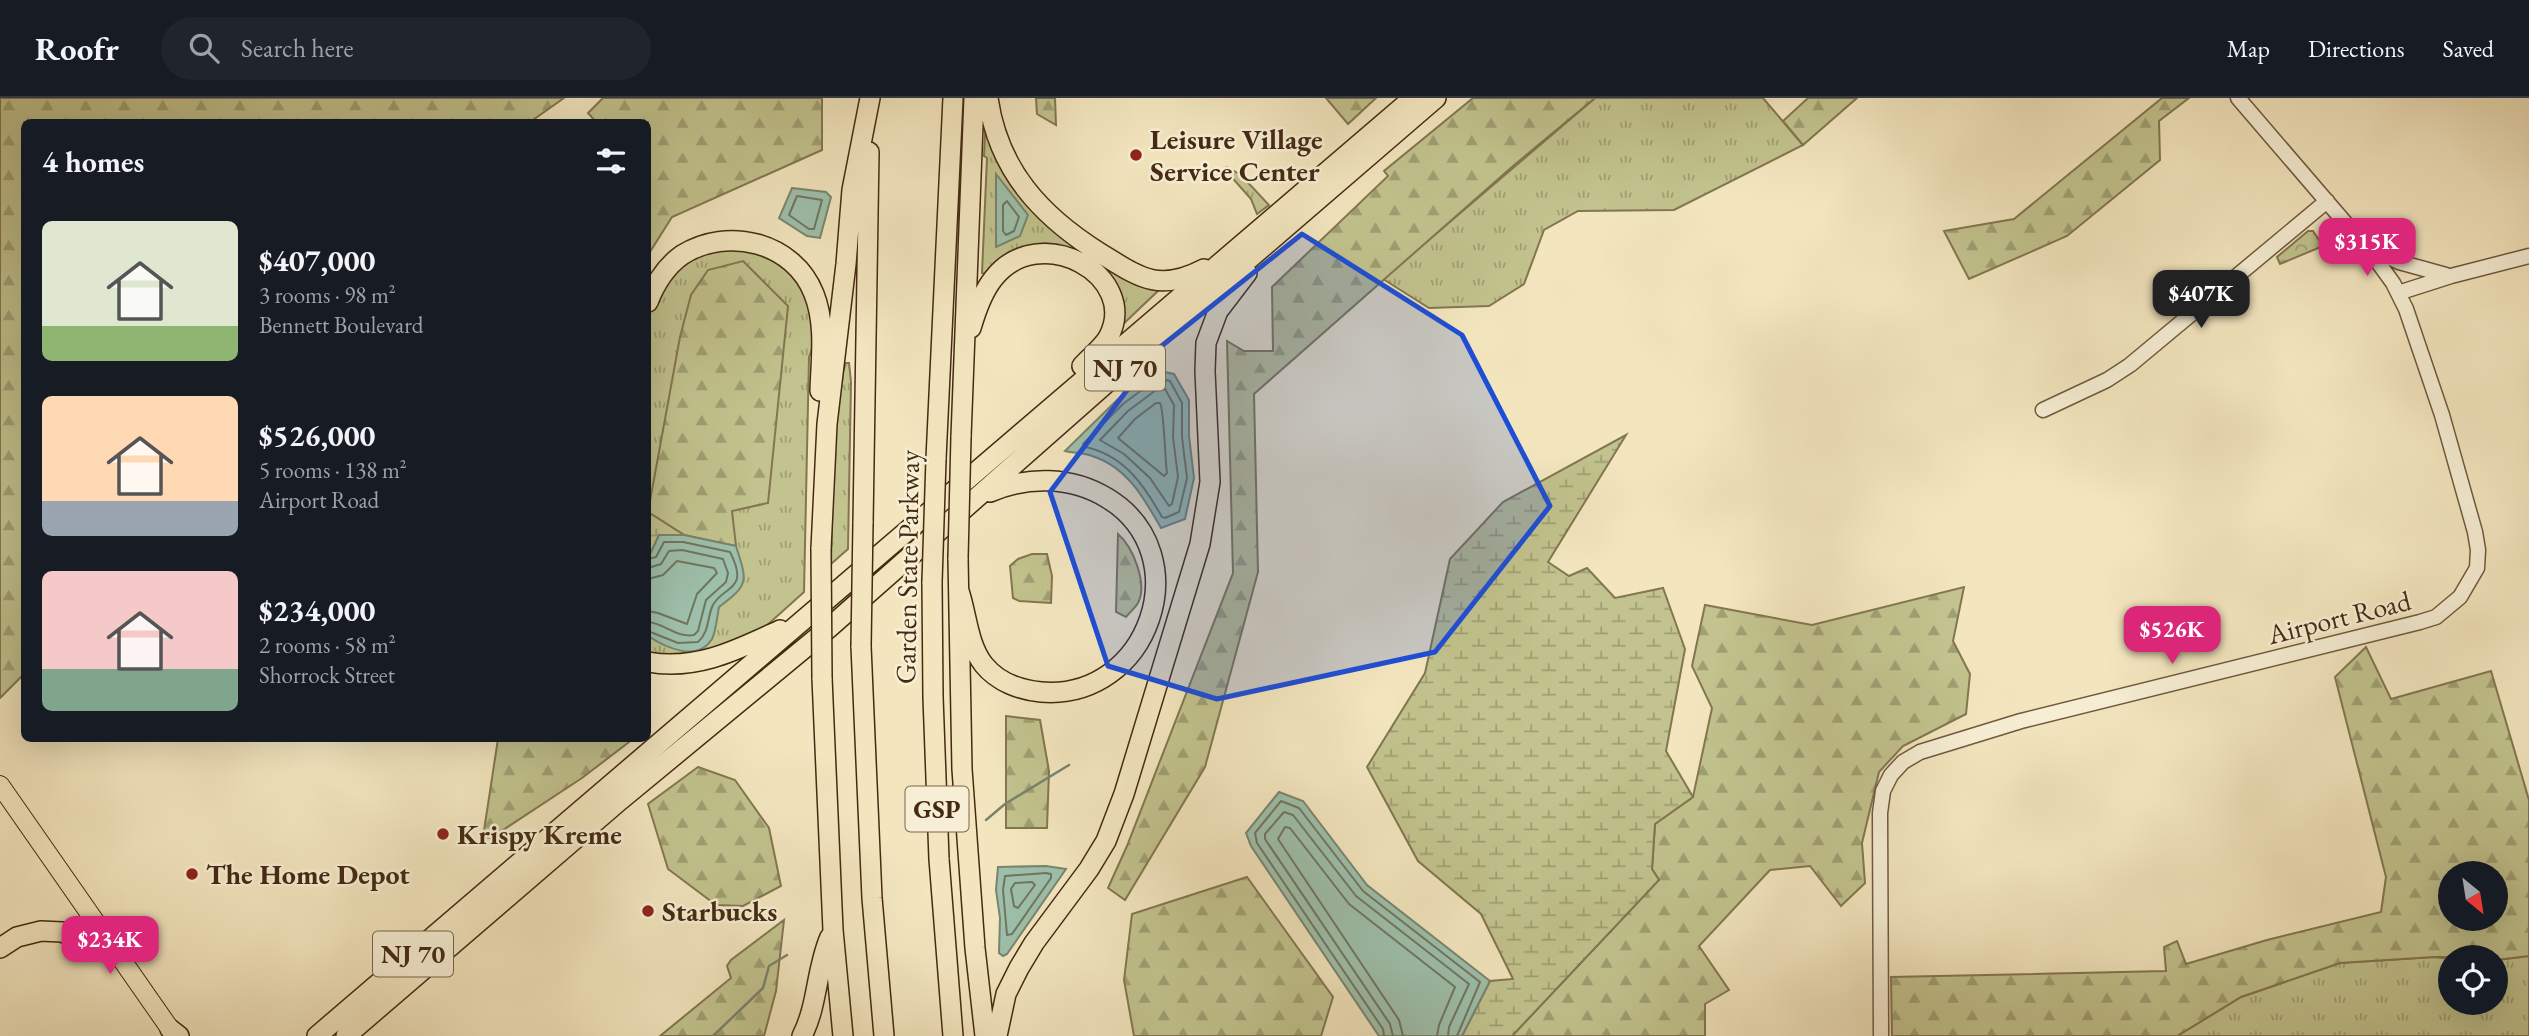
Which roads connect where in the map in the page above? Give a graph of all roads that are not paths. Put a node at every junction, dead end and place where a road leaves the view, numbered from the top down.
1 (870, 98) edge
2 (953, 98) edge
3 (974, 98) edge
4 (988, 98) edge
5 (1413, 98) edge
6 (1436, 98) edge
7 (2238, 98) edge
8 (2327, 201) junction
9 (1273, 240) junction
10 (2364, 245) junction
11 (1226, 256) junction
12 (2529, 256) edge
13 (2451, 276) junction
14 (2398, 293) junction
15 (651, 296) edge
16 (964, 345) junction
17 (1061, 398) junction
18 (2043, 410) dead end
19 (822, 495) junction
20 (978, 497) junction
21 (959, 591) junction
22 (803, 619) junction
23 (651, 663) edge
24 (0, 785) edge
25 (833, 930) junction
26 (111, 944) junction
27 (0, 948) edge
28 (175, 1034) edge
29 (317, 1036) edge
30 (346, 1036) edge
31 (802, 1036) edge
32 (843, 1036) edge
33 (884, 1036) edge
34 (953, 1036) edge
35 (985, 1036) edge
36 (997, 1036) edge
37 (1881, 1036) edge

1 - 19 highway
1 - 33 highway, Garden State Parkway / GSP, bridge
2 - 34 highway, Garden State Parkway / GSP, bridge
3 - 16 highway
4 - 11 highway
5 - 11 highway, NJ 70
6 - 9 highway, NJ 70
7 - 8 street, Airport Road
8 - 10 street, Airport Road
8 - 18 street
9 - 20 highway, NJ 70
9 - 36 highway
10 - 13 street
10 - 14 street, Airport Road
11 - 17 highway, NJ 70
12 - 13 street
13 - 14 street
14 - 37 street, Airport Road
15 - 19 highway
16 - 17 highway
16 - 21 highway, bridge
17 - 22 highway, NJ 70
19 - 25 highway, bridge
20 - 21 highway
20 - 30 highway, NJ 70
21 - 35 highway
22 - 23 highway
22 - 29 highway, NJ 70
24 - 26 main road
25 - 31 highway
25 - 32 highway
26 - 27 highway
26 - 28 main road

